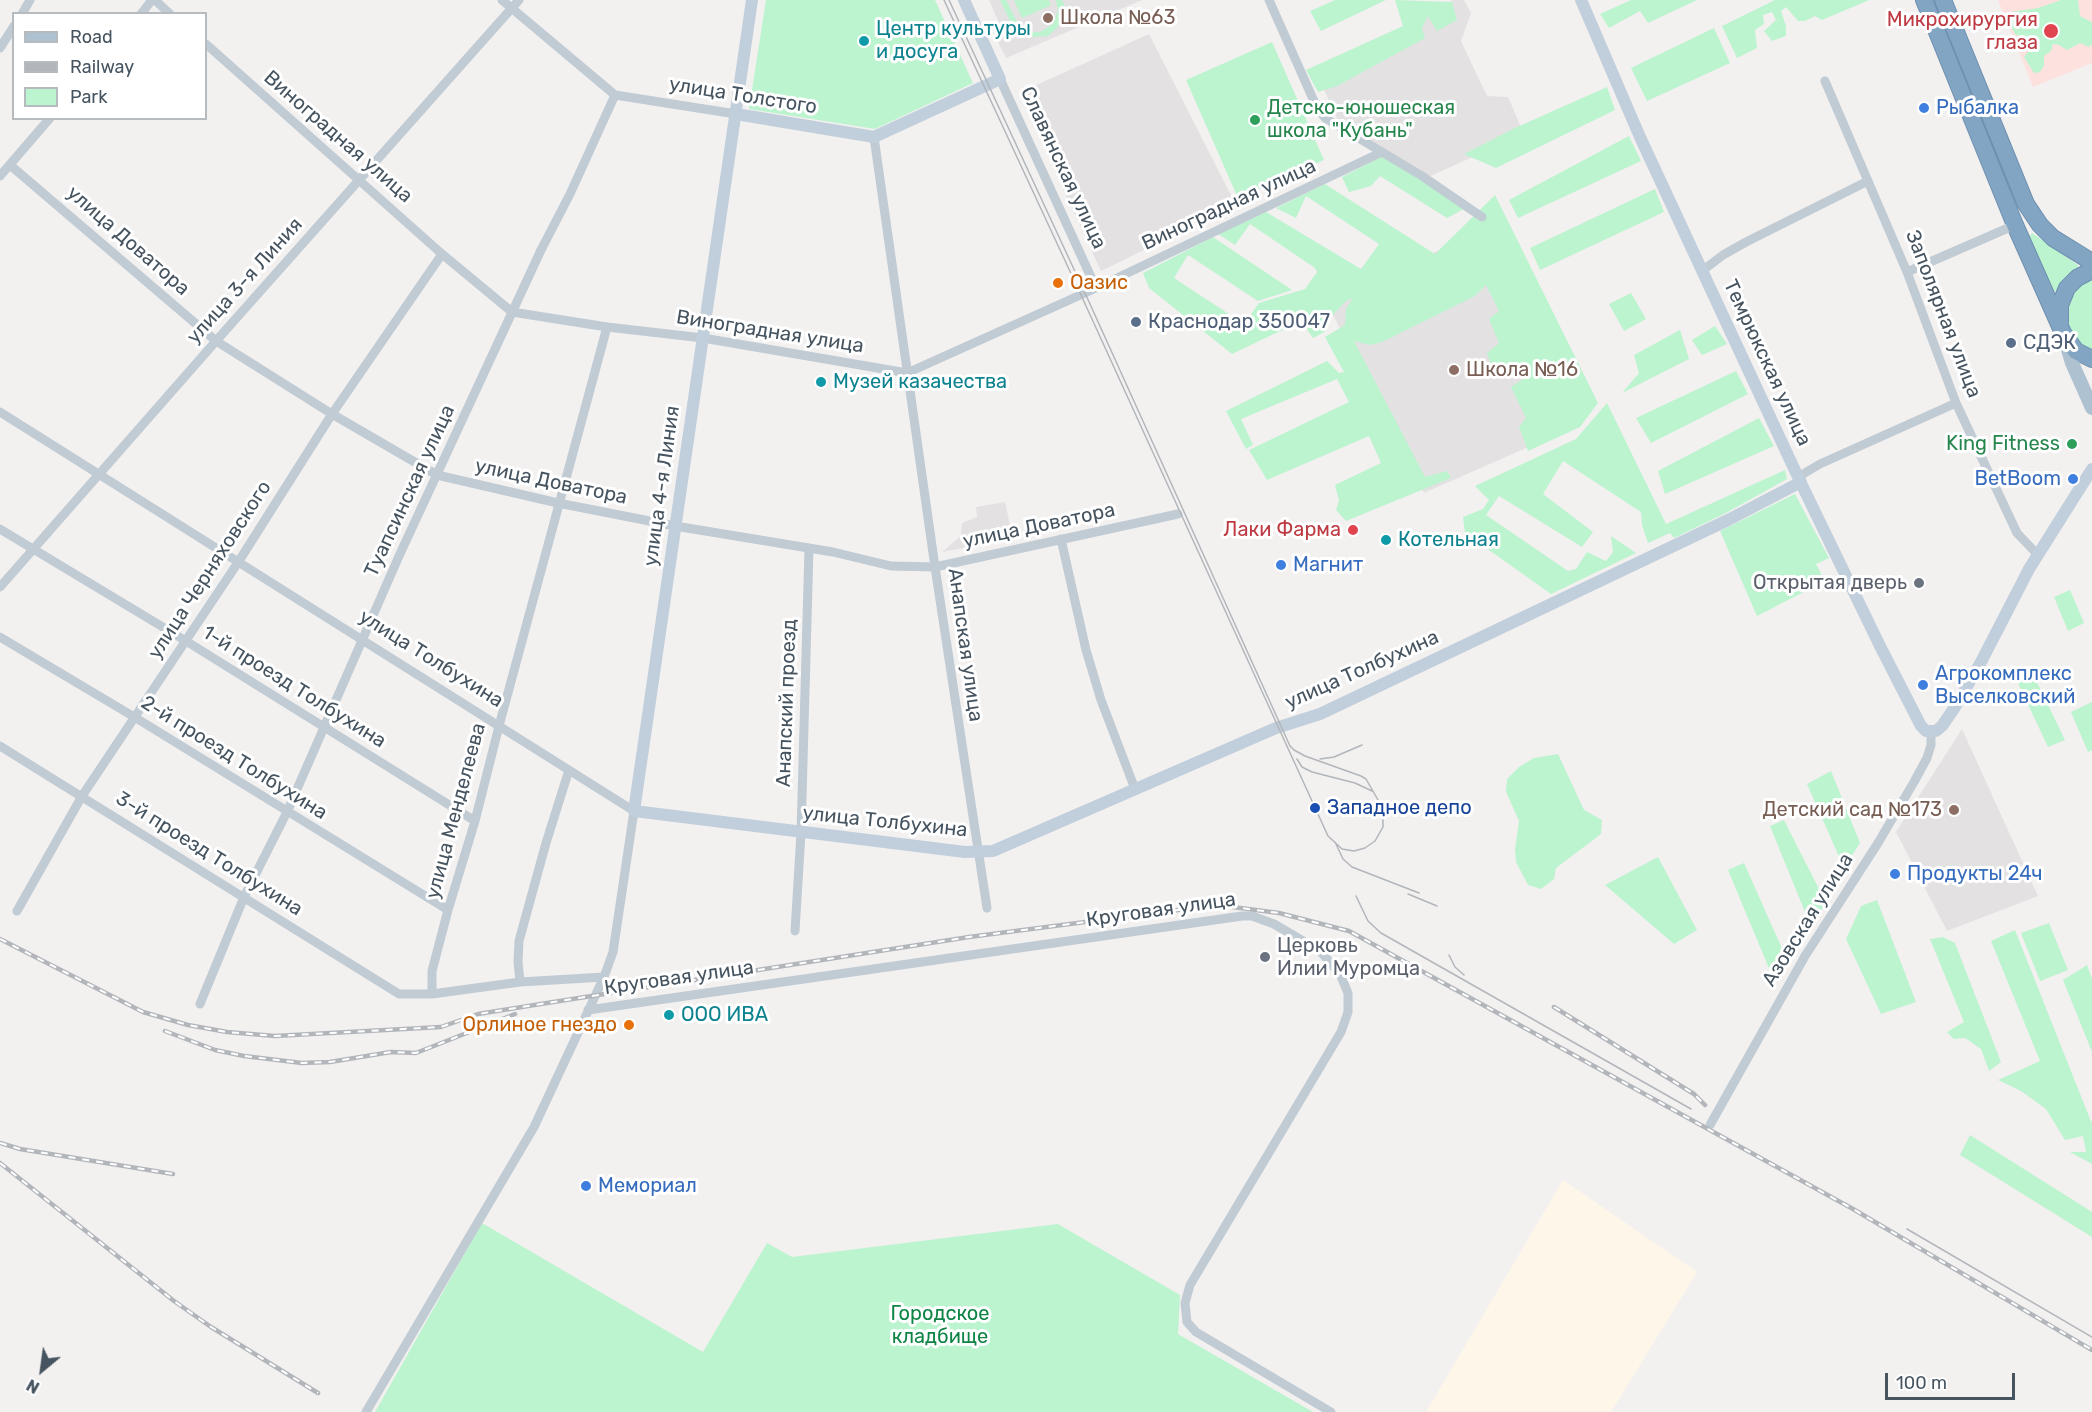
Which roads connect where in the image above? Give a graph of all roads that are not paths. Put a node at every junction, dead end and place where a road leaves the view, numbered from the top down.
1 (154, 0) edge
2 (502, 0) edge
3 (519, 0) edge
4 (752, 0) edge
5 (963, 0) edge
6 (1269, 0) edge
7 (1581, 0) edge
8 (1924, 0) edge
9 (1943, 0) edge
10 (512, 9) junction
11 (143, 12) edge
12 (168, 12) edge
13 (12, 29) edge
14 (207, 45) edge
15 (0, 48) edge
16 (1000, 78) junction
17 (1824, 81) dead end
18 (615, 95) junction
19 (736, 114) junction
20 (48, 120) edge
21 (874, 138) junction
22 (1382, 152) junction
23 (10, 165) junction
24 (0, 176) edge
25 (360, 180) junction
26 (1868, 181) junction
27 (1482, 217) dead end
28 (2015, 225) junction
29 (442, 254) junction
30 (2092, 262) edge
31 (2092, 270) edge
32 (1702, 271) junction
33 (1907, 272) junction
34 (1096, 288) junction
35 (512, 312) junction
36 (2061, 326) junction
37 (607, 327) junction
38 (703, 338) junction
39 (216, 341) junction
40 (2092, 359) edge
41 (907, 373) junction
42 (1956, 404) junction
43 (2092, 408) edge
44 (0, 412) edge
45 (332, 414) junction
46 (2092, 469) edge
47 (98, 475) junction
48 (437, 475) junction
49 (1800, 479) junction
50 (558, 503) junction
51 (1178, 514) dead end
52 (675, 526) junction
53 (0, 529) edge
54 (1061, 539) junction
55 (809, 549) junction
56 (33, 550) junction
57 (2038, 555) junction
58 (239, 561) junction
59 (935, 567) junction
60 (0, 587) edge
61 (0, 637) edge
62 (362, 639) junction
63 (186, 641) junction
64 (136, 718) junction
65 (499, 726) junction
66 (324, 727) junction
67 (1931, 732) junction
68 (0, 746) edge
69 (569, 770) junction
70 (1135, 789) junction
71 (82, 796) junction
72 (634, 811) junction
73 (287, 812) junction
74 (475, 820) junction
75 (801, 833) junction
76 (977, 852) junction
77 (244, 897) junction
78 (987, 908) dead end
79 (448, 910) junction
80 (17, 911) dead end
81 (795, 931) dead end
82 (604, 977) junction
83 (520, 982) junction
84 (399, 994) joint
85 (432, 994) junction
86 (200, 1004) dead end
87 (588, 1010) junction
88 (1710, 1125) dead end
89 (366, 1412) edge
90 (1331, 1412) edge

1 - 11 street
1 - 12 street
2 - 10 street
3 - 10 street, улица 3-я Линия
4 - 19 street, улица 4-я Линия
5 - 16 street, Славянская улица
6 - 22 street
7 - 32 street, Темрюкская улица
8 - 28 highway
9 - 30 highway
10 - 18 street
10 - 25 street, улица 3-я Линия
13 - 15 street
14 - 25 street, Виноградная улица
16 - 21 street
16 - 34 street, Славянская улица
17 - 26 street, Заполярная улица
18 - 19 street, улица Толстого
18 - 35 street, Туапсинская улица
19 - 21 street, улица Толстого
19 - 38 street, улица 4-я Линия
20 - 23 street
21 - 41 street, Анапская улица
22 - 27 street
22 - 34 street, Виноградная улица
23 - 24 street
23 - 39 street, улица Доватора
25 - 29 street, Виноградная улица
25 - 39 street, улица 3-я Линия
26 - 32 street
26 - 33 street, Заполярная улица
28 - 33 street
28 - 36 highway
29 - 35 street, Виноградная улица
29 - 45 street, улица Черняховского
31 - 36 highway
32 - 49 street, Темрюкская улица
33 - 42 street, Заполярная улица
34 - 41 street, Виноградная улица
35 - 37 street, Виноградная улица
35 - 48 street, Туапсинская улица
36 - 40 highway
36 - 43 main road
37 - 38 street, Виноградная улица
37 - 50 street, улица Менделеева
38 - 41 street, Виноградная улица
38 - 52 street, улица 4-я Линия
39 - 45 street, улица Доватора
39 - 47 street, улица 3-я Линия
41 - 59 street, Анапская улица
42 - 49 street
42 - 57 street, Заполярная улица
44 - 47 street, улица Толбухина
45 - 48 street, улица Доватора
45 - 58 street, улица Черняховского
46 - 57 street
47 - 56 street, улица 3-я Линия
47 - 58 street, улица Толбухина
48 - 50 street, улица Доватора
48 - 62 street, Туапсинская улица
49 - 67 street, Темрюкская улица
49 - 70 street, улица Толбухина
50 - 52 street, улица Доватора
50 - 65 street, улица Менделеева
51 - 54 street, улица Доватора
52 - 55 street, улица Доватора
52 - 72 street, улица 4-я Линия
53 - 56 street, 1-й проезд Толбухина
54 - 59 street, улица Доватора
54 - 70 street
55 - 59 street, улица Доватора
55 - 75 street, Анапский проезд
56 - 60 street, улица 3-я Линия
56 - 63 street, 1-й проезд Толбухина
57 - 67 street
58 - 62 street, улица Толбухина
58 - 63 street, улица Черняховского
59 - 76 street, Анапская улица
61 - 64 street, 2-й проезд Толбухина
62 - 65 street, улица Толбухина
62 - 66 street, Туапсинская улица
63 - 64 street, улица Черняховского
63 - 66 street, 1-й проезд Толбухина
64 - 71 street, улица Черняховского
64 - 73 street, 2-й проезд Толбухина
65 - 69 street, улица Толбухина
65 - 74 street, улица Менделеева
66 - 73 street, Туапсинская улица
66 - 74 street, 1-й проезд Толбухина
67 - 88 street, Азовская улица
68 - 71 street, 3-й проезд Толбухина
69 - 72 street, улица Толбухина
69 - 83 street
70 - 76 street, улица Толбухина
71 - 77 street, 3-й проезд Толбухина
71 - 80 street, улица Черняховского
72 - 75 street, улица Толбухина
72 - 82 street, улица 4-я Линия
73 - 77 street, Туапсинская улица
73 - 79 street, 2-й проезд Толбухина
74 - 79 street, улица Менделеева
75 - 76 street, улица Толбухина
75 - 81 street, Анапский проезд
76 - 78 street, Анапская улица
77 - 84 street, 3-й проезд Толбухина
77 - 86 street, Туапсинская улица
79 - 85 street, улица Менделеева
82 - 83 street, Круговая улица
82 - 87 street, улица 4-я Линия
83 - 85 street, Круговая улица
84 - 85 street, Круговая улица
87 - 89 street, улица 4-я Линия
87 - 90 street, Круговая улица

